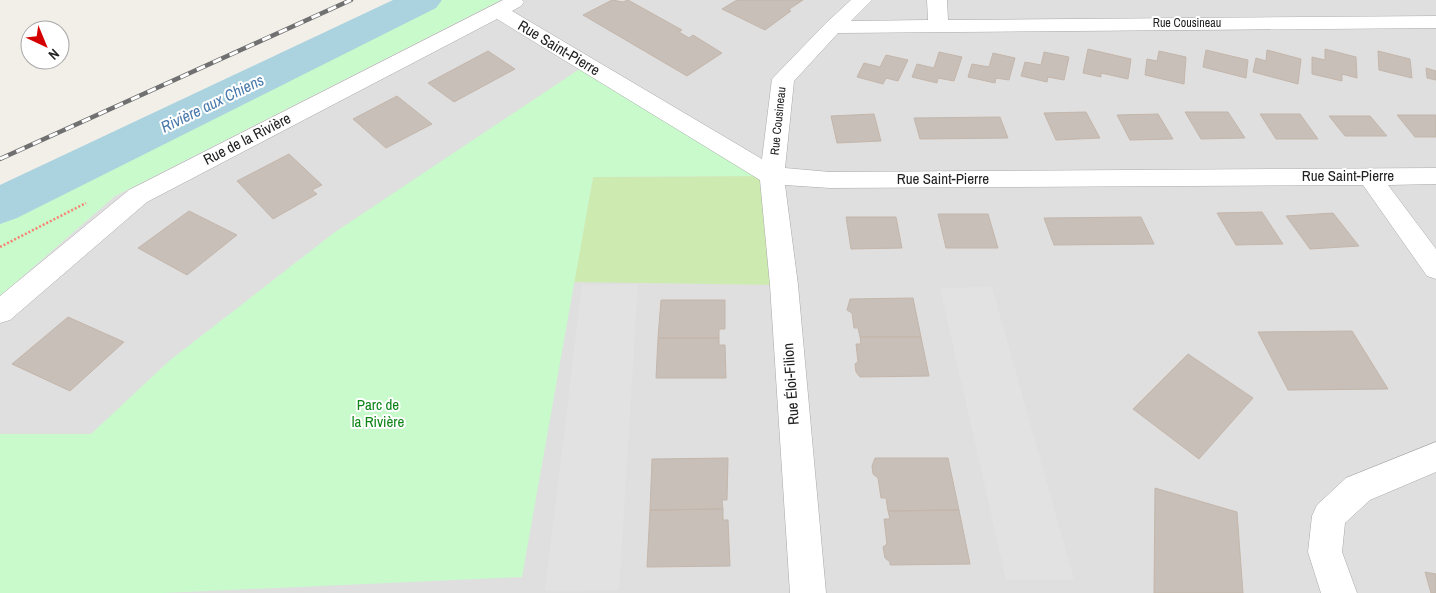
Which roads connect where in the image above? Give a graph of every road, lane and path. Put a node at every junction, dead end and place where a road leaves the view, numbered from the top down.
1 (862, 0) edge
2 (937, 0) edge
3 (508, 5) edge
4 (1436, 22) edge
5 (938, 24) junction
6 (833, 26) junction
7 (772, 176) junction
8 (1370, 176) junction
9 (1436, 176) edge
10 (1436, 269) edge
11 (0, 312) edge
12 (1436, 457) edge
13 (808, 593) edge
14 (1339, 593) edge

1 - 6 street, Rue Cousineau
2 - 5 street
3 - 7 street, Rue Saint-Pierre
3 - 11 street, Rue de la Rivière
4 - 5 street, Rue Cousineau
5 - 6 street, Rue Cousineau
6 - 7 street, Rue Cousineau
7 - 8 street, Rue Saint-Pierre
7 - 13 street, Rue Éloi-Filion
8 - 9 street, Rue Saint-Pierre
8 - 10 street
12 - 14 street

